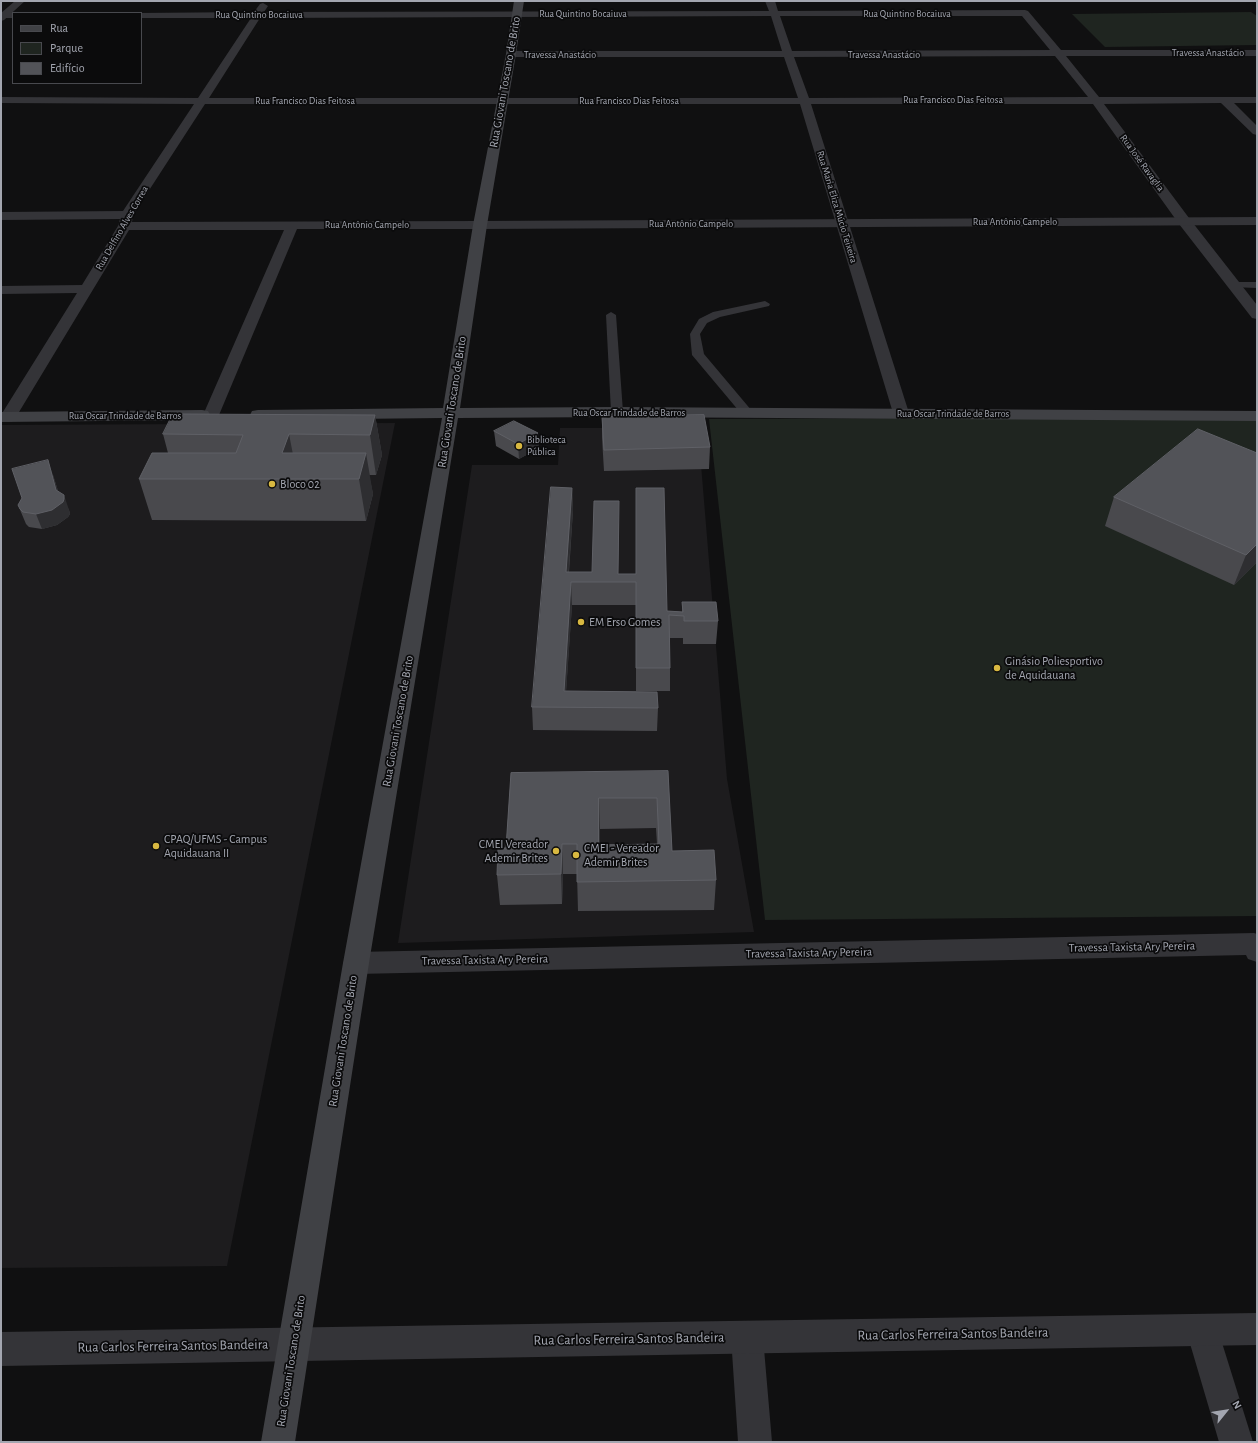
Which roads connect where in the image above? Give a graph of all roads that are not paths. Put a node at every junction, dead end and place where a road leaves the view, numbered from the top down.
1 (20, 1) edge
2 (266, 1) edge
3 (519, 1) edge
4 (770, 1) edge
5 (517, 14) junction
6 (775, 14) junction
7 (1025, 14) joint
8 (5, 15) edge
9 (142, 15) edge
10 (257, 15) junction
11 (1257, 53) edge
12 (511, 54) junction
13 (1058, 54) junction
14 (789, 55) junction
15 (62, 89) dead end
16 (1, 100) edge
17 (51, 100) junction
18 (804, 100) junction
19 (1096, 100) junction
20 (1224, 100) junction
21 (1257, 100) edge
22 (200, 101) junction
23 (503, 102) junction
24 (1257, 132) edge
25 (1, 216) edge
26 (126, 221) junction
27 (1257, 221) edge
28 (1184, 222) junction
29 (842, 223) junction
30 (480, 225) junction
31 (292, 226) junction
32 (1234, 285) junction
33 (1257, 285) edge
34 (86, 289) junction
35 (1, 290) edge
36 (765, 304) dead end
37 (1255, 309) edge
38 (612, 315) dead end
39 (617, 412) junction
40 (901, 413) junction
41 (451, 414) junction
42 (748, 414) junction
43 (226, 415) junction
44 (1257, 416) edge
45 (4, 417) edge
46 (1257, 951) edge
47 (356, 963) junction
48 (1257, 1329) edge
49 (1202, 1330) junction
50 (747, 1337) junction
51 (294, 1344) junction
52 (1, 1349) edge
53 (278, 1442) edge
54 (755, 1442) edge
55 (1236, 1442) edge

1 - 8 street
2 - 10 street, Rua Delfino Alves Correa
3 - 5 main road, Rua Giovani Toscano de Brito
4 - 6 street, Rua Maria Eliza Múcio Teixeira
5 - 6 street, Rua Quintino Bocaiuva
5 - 10 street, Rua Quintino Bocaiuva
5 - 12 main road, Rua Giovani Toscano de Brito
6 - 7 street, Rua Quintino Bocaiuva
6 - 14 street, Rua Maria Eliza Múcio Teixeira
7 - 13 street, Rua José Ravaglia
9 - 10 street, Rua Quintino Bocaiuva
10 - 22 street, Rua Delfino Alves Correa
11 - 13 street, Travessa Anastácio
12 - 14 street, Travessa Anastácio
12 - 23 main road, Rua Giovani Toscano de Brito
13 - 14 street, Travessa Anastácio
13 - 19 street, Rua José Ravaglia
14 - 18 street, Rua Maria Eliza Múcio Teixeira
15 - 17 street
16 - 17 street, Rua Francisco Dias Feitosa
17 - 22 street, Rua Francisco Dias Feitosa
18 - 19 street, Rua Francisco Dias Feitosa
18 - 23 street, Rua Francisco Dias Feitosa
18 - 29 street, Rua Maria Eliza Múcio Teixeira
19 - 20 street, Rua Francisco Dias Feitosa
19 - 28 street, Rua José Ravaglia
20 - 21 street, Rua Francisco Dias Feitosa
20 - 24 street
22 - 23 street, Rua Francisco Dias Feitosa
22 - 26 street, Rua Delfino Alves Correa
23 - 30 main road, Rua Giovani Toscano de Brito
25 - 26 street, Rua Antônio Campelo
26 - 31 street, Rua Antônio Campelo
26 - 34 street, Rua Delfino Alves Correa
27 - 28 street, Rua Antônio Campelo
28 - 29 street, Rua Antônio Campelo
28 - 32 street, Rua José Ravaglia
29 - 30 street, Rua Antônio Campelo
29 - 40 street, Rua Maria Eliza Múcio Teixeira
30 - 31 street, Rua Antônio Campelo
30 - 41 main road, Rua Giovani Toscano de Brito
31 - 43 street
32 - 33 lane
32 - 37 street, Rua José Ravaglia
34 - 35 street
34 - 45 street, Rua Delfino Alves Correa
36 - 42 lane
38 - 39 lane
39 - 41 main road, Rua Oscar Trindade de Barros
39 - 42 main road, Rua Oscar Trindade de Barros
40 - 42 main road, Rua Oscar Trindade de Barros
40 - 44 main road, Rua Oscar Trindade de Barros
41 - 43 main road, Rua Oscar Trindade de Barros
41 - 47 main road, Rua Giovani Toscano de Brito
43 - 45 main road, Rua Oscar Trindade de Barros
46 - 47 street, Travessa Taxista Ary Pereira
47 - 51 main road, Rua Giovani Toscano de Brito
48 - 49 street, Rua Carlos Ferreira Santos Bandeira
49 - 50 street, Rua Carlos Ferreira Santos Bandeira
49 - 55 street
50 - 51 street, Rua Carlos Ferreira Santos Bandeira
50 - 54 street
51 - 52 street, Rua Carlos Ferreira Santos Bandeira
51 - 53 main road, Rua Giovani Toscano de Brito

